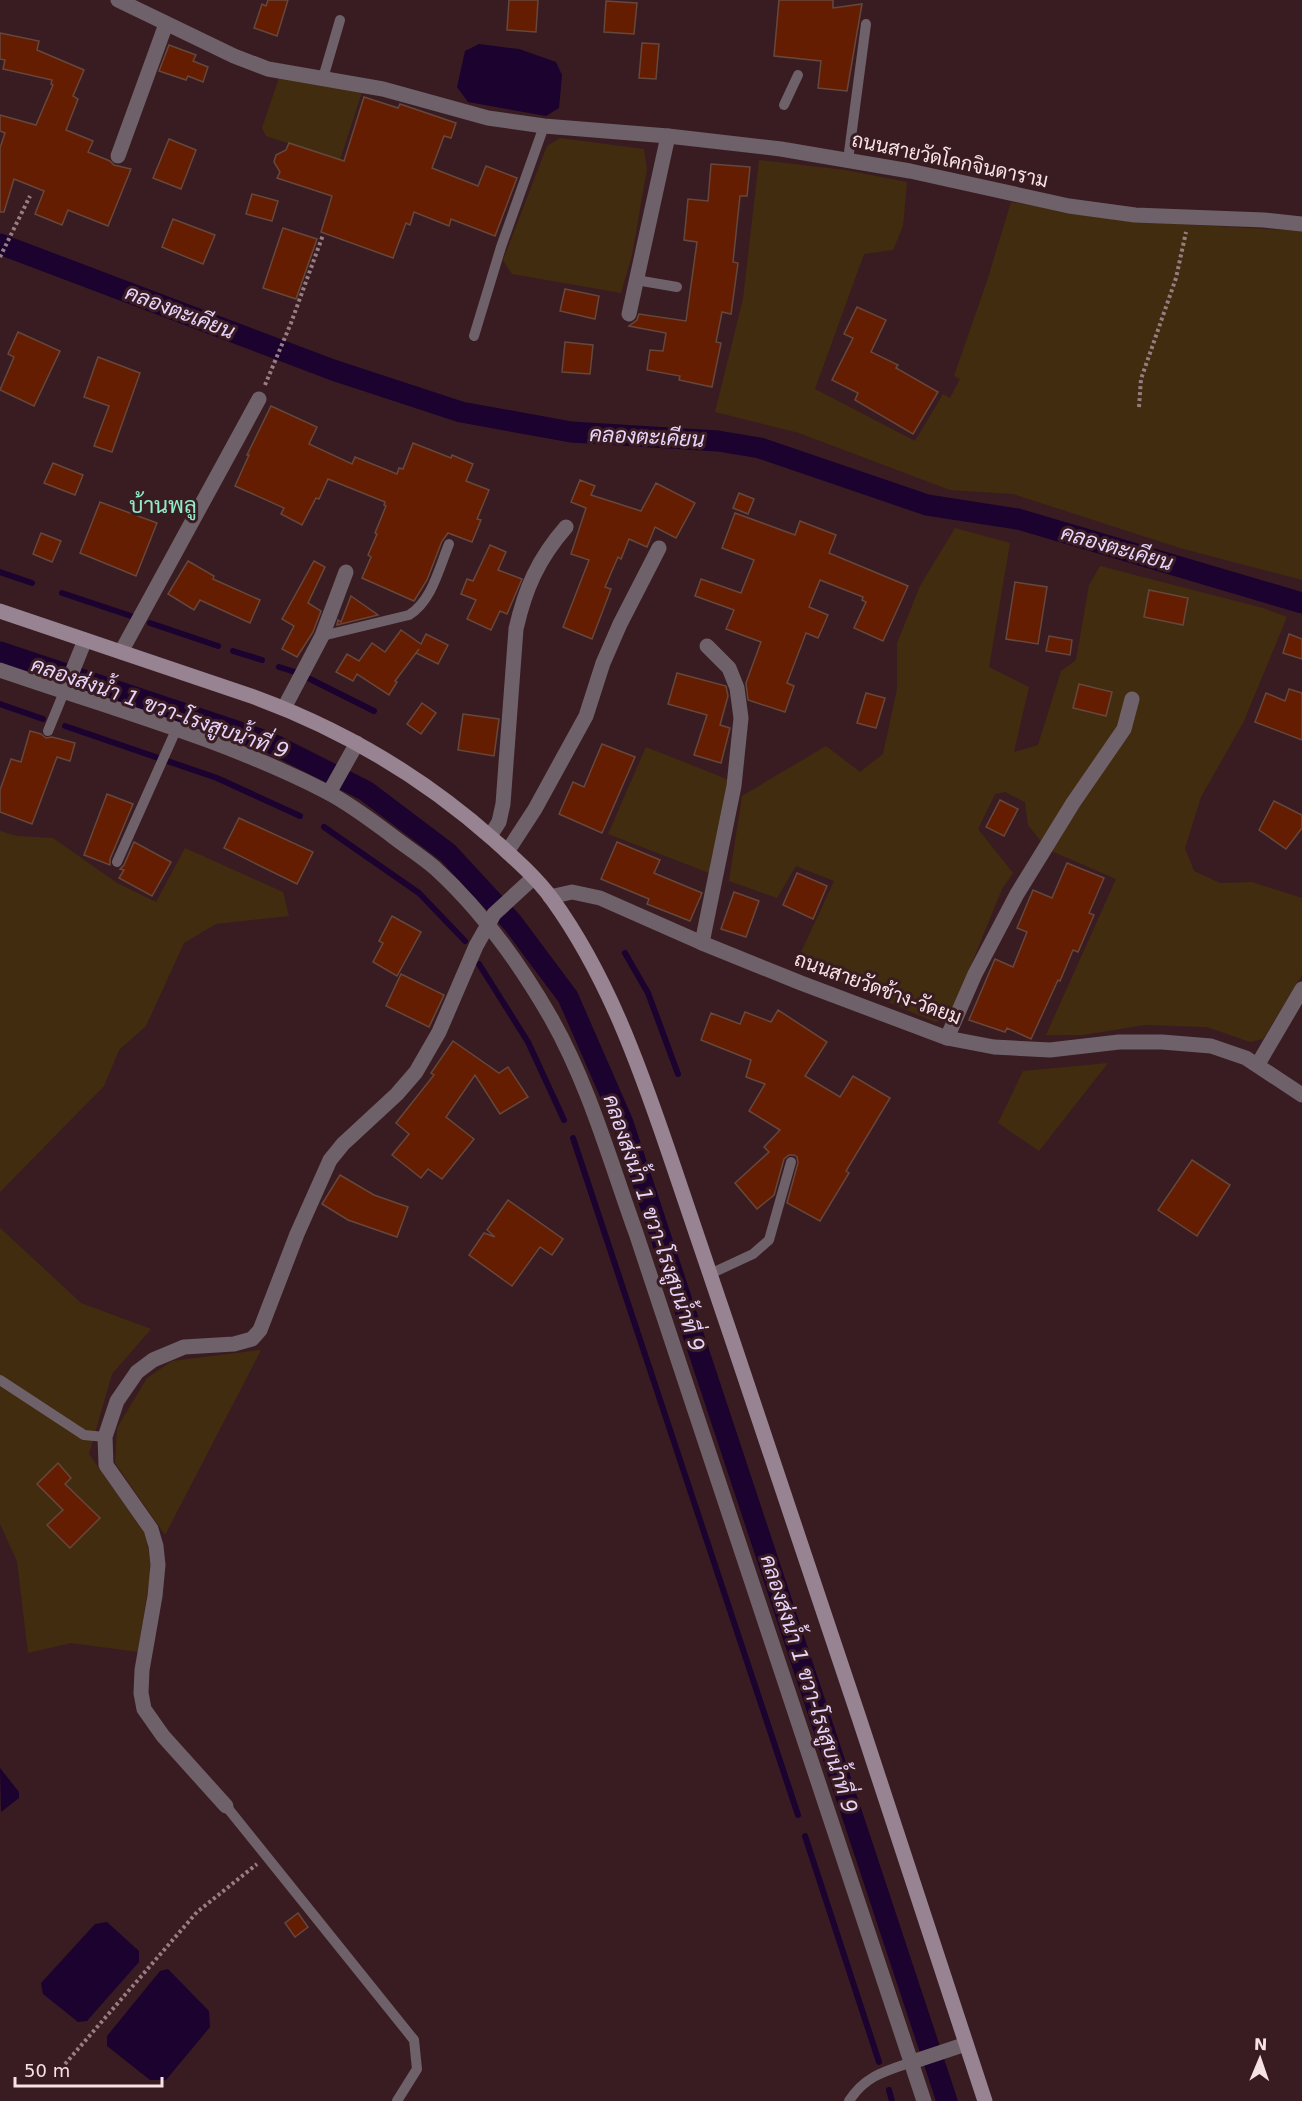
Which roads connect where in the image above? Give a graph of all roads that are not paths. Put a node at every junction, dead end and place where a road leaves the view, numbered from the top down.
1 (118, 0) edge
2 (340, 20) dead end
3 (166, 24) junction
4 (866, 24) dead end
5 (798, 75) dead end
6 (323, 78) junction
7 (784, 105) dead end
8 (544, 126) junction
9 (668, 136) junction
10 (118, 156) dead end
11 (848, 160) junction
12 (1302, 224) edge
13 (636, 280) junction
14 (677, 287) dead end
15 (629, 314) dead end
16 (474, 336) dead end
17 (258, 399) dead end
18 (566, 527) dead end
19 (449, 544) dead end
20 (659, 548) dead end
21 (346, 572) dead end
22 (0, 611) edge
23 (322, 636) junction
24 (85, 640) junction
25 (707, 646) dead end
26 (121, 652) junction
27 (0, 670) edge
28 (65, 688) junction
29 (1132, 699) dead end
30 (284, 708) junction
31 (48, 731) dead end
32 (174, 735) junction
33 (357, 743) junction
34 (332, 787) junction
35 (490, 836) junction
36 (507, 852) junction
37 (117, 862) dead end
38 (533, 878) junction
39 (550, 897) junction
40 (491, 920) junction
41 (702, 944) junction
42 (1302, 989) edge
43 (947, 1038) junction
44 (1258, 1064) junction
45 (1302, 1095) edge
46 (791, 1162) dead end
47 (710, 1274) junction
48 (0, 1380) edge
49 (105, 1437) junction
50 (226, 1806) joint
51 (966, 2044) junction
52 (917, 2060) junction
53 (396, 2101) edge
54 (849, 2101) edge
55 (924, 2101) edge
56 (985, 2101) edge

1 - 3 street, ถนนสายวัดโคกจินดาราม
2 - 6 lane
3 - 6 street, ถนนสายวัดโคกจินดาราม
3 - 10 street
4 - 11 lane
5 - 7 lane
6 - 8 street, ถนนสายวัดโคกจินดาราม
8 - 9 street, ถนนสายวัดโคกจินดาราม
8 - 16 lane
9 - 11 street, ถนนสายวัดโคกจินดาราม
9 - 13 street
11 - 12 street, ถนนสายวัดโคกจินดาราม
13 - 14 lane
13 - 15 street
17 - 26 street
18 - 35 street
19 - 23 lane
20 - 36 street
21 - 23 street
22 - 24 main road
23 - 30 street
24 - 26 main road
24 - 28 street
25 - 41 street
26 - 30 main road
27 - 28 street
28 - 31 lane
28 - 32 street
29 - 43 street
30 - 33 main road
32 - 34 street
32 - 37 lane
33 - 34 street
33 - 35 main road
34 - 40 street
35 - 36 main road
36 - 38 main road
38 - 39 main road
38 - 40 street
39 - 41 street, ถนนสายวัดช้าง-วัดยม
39 - 47 main road
40 - 49 street
40 - 52 street
41 - 43 street, ถนนสายวัดช้าง-วัดยม
42 - 44 street
43 - 44 street, ถนนสายวัดช้าง-วัดยม
44 - 45 street, ถนนสายวัดช้าง-วัดยม
46 - 47 lane
47 - 51 main road
48 - 49 lane
49 - 50 street
50 - 53 lane
51 - 52 street
51 - 56 main road
52 - 54 lane
52 - 55 street

